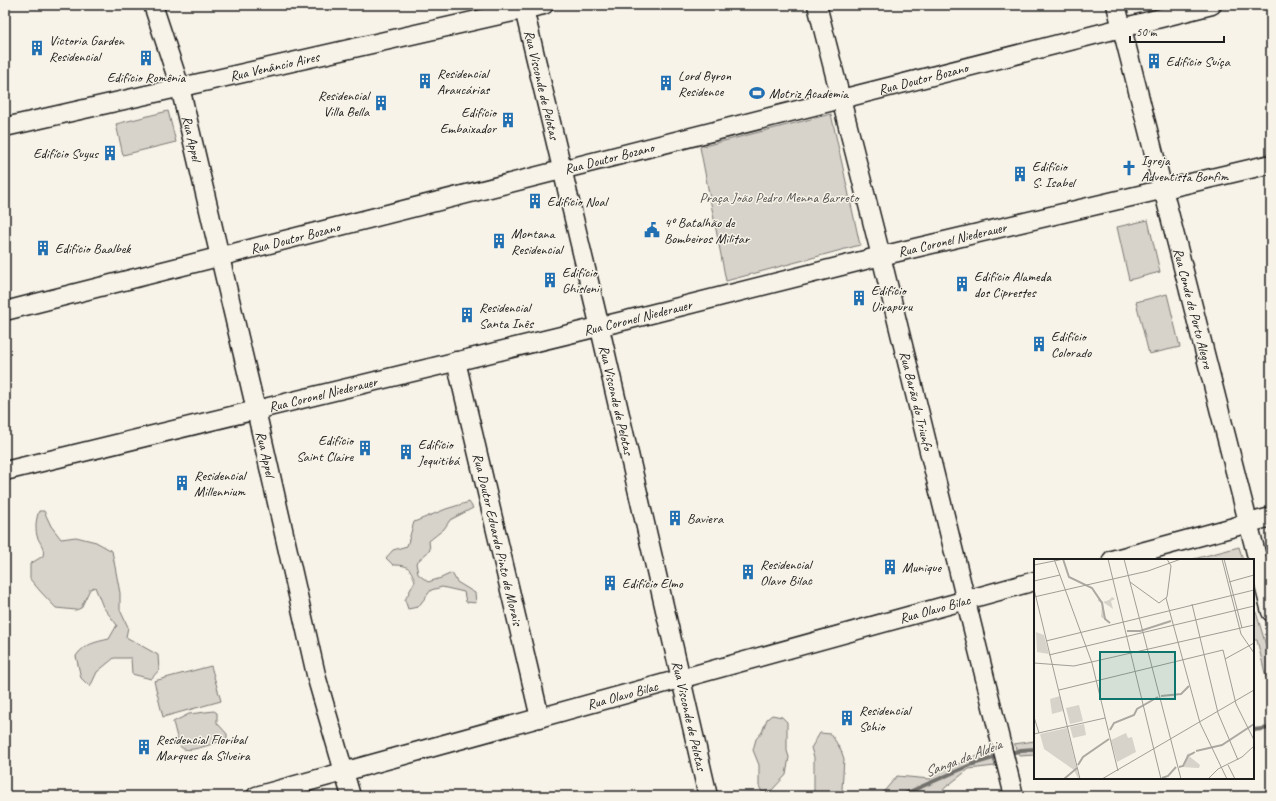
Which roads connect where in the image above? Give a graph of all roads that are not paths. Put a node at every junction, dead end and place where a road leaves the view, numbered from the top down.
1 (153, 5) edge
2 (544, 5) edge
3 (816, 5) edge
4 (1116, 5) edge
5 (1212, 5) edge
6 (524, 7) edge
7 (1122, 28) junction
8 (180, 87) junction
9 (841, 99) junction
10 (5, 128) edge
11 (1271, 164) edge
12 (562, 170) junction
13 (1163, 190) junction
14 (881, 256) junction
15 (220, 257) junction
16 (5, 311) edge
17 (599, 326) junction
18 (456, 361) junction
19 (256, 410) junction
20 (5, 471) edge
21 (1271, 517) edge
22 (1248, 523) junction
23 (1116, 559) edge
24 (1034, 581) edge
25 (965, 600) junction
26 (1271, 612) edge
27 (682, 678) junction
28 (540, 718) junction
29 (344, 772) junction
30 (256, 796) edge
31 (351, 796) edge
32 (708, 796) edge
33 (1014, 796) edge

1 - 8 street, Rua Appel
2 - 6 street, Rua Venâncio Aires
3 - 9 street, Rua Barão do Triunfo
4 - 7 street, Rua Conde de Porto Alegre
5 - 7 street, Rua Doutor Bozano
6 - 8 street, Rua Venâncio Aires
6 - 12 street, Rua Visconde de Pelotas
7 - 9 street, Rua Doutor Bozano
7 - 13 street, Rua Conde de Porto Alegre
8 - 10 street, Rua Venâncio Aires
8 - 15 street, Rua Appel
9 - 12 street, Rua Doutor Bozano
9 - 14 street, Rua Barão do Triunfo
11 - 13 street, Rua Coronel Niederauer
12 - 15 street, Rua Doutor Bozano
12 - 17 street, Rua Visconde de Pelotas
13 - 14 street, Rua Coronel Niederauer
13 - 22 street, Rua Conde de Porto Alegre
14 - 17 street, Rua Coronel Niederauer
14 - 25 street, Rua Barão do Triunfo
15 - 16 street, Rua Doutor Bozano
15 - 19 street, Rua Appel
17 - 18 street, Rua Coronel Niederauer
17 - 27 street, Rua Visconde de Pelotas
18 - 19 street, Rua Coronel Niederauer
18 - 28 street, Rua Doutor Eduardo Pinto de Morais
19 - 20 street, Rua Coronel Niederauer
19 - 29 street, Rua Appel
21 - 22 street
22 - 23 street
22 - 26 street, Rua Conde de Porto Alegre
24 - 25 street, Rua Olavo Bilac
25 - 27 street, Rua Olavo Bilac
25 - 33 street, Rua Barão do Triunfo
27 - 28 street, Rua Olavo Bilac
27 - 32 street, Rua Visconde de Pelotas
28 - 29 street, Rua Olavo Bilac
29 - 30 street, Rua Olavo Bilac
29 - 31 street, Rua Appel

